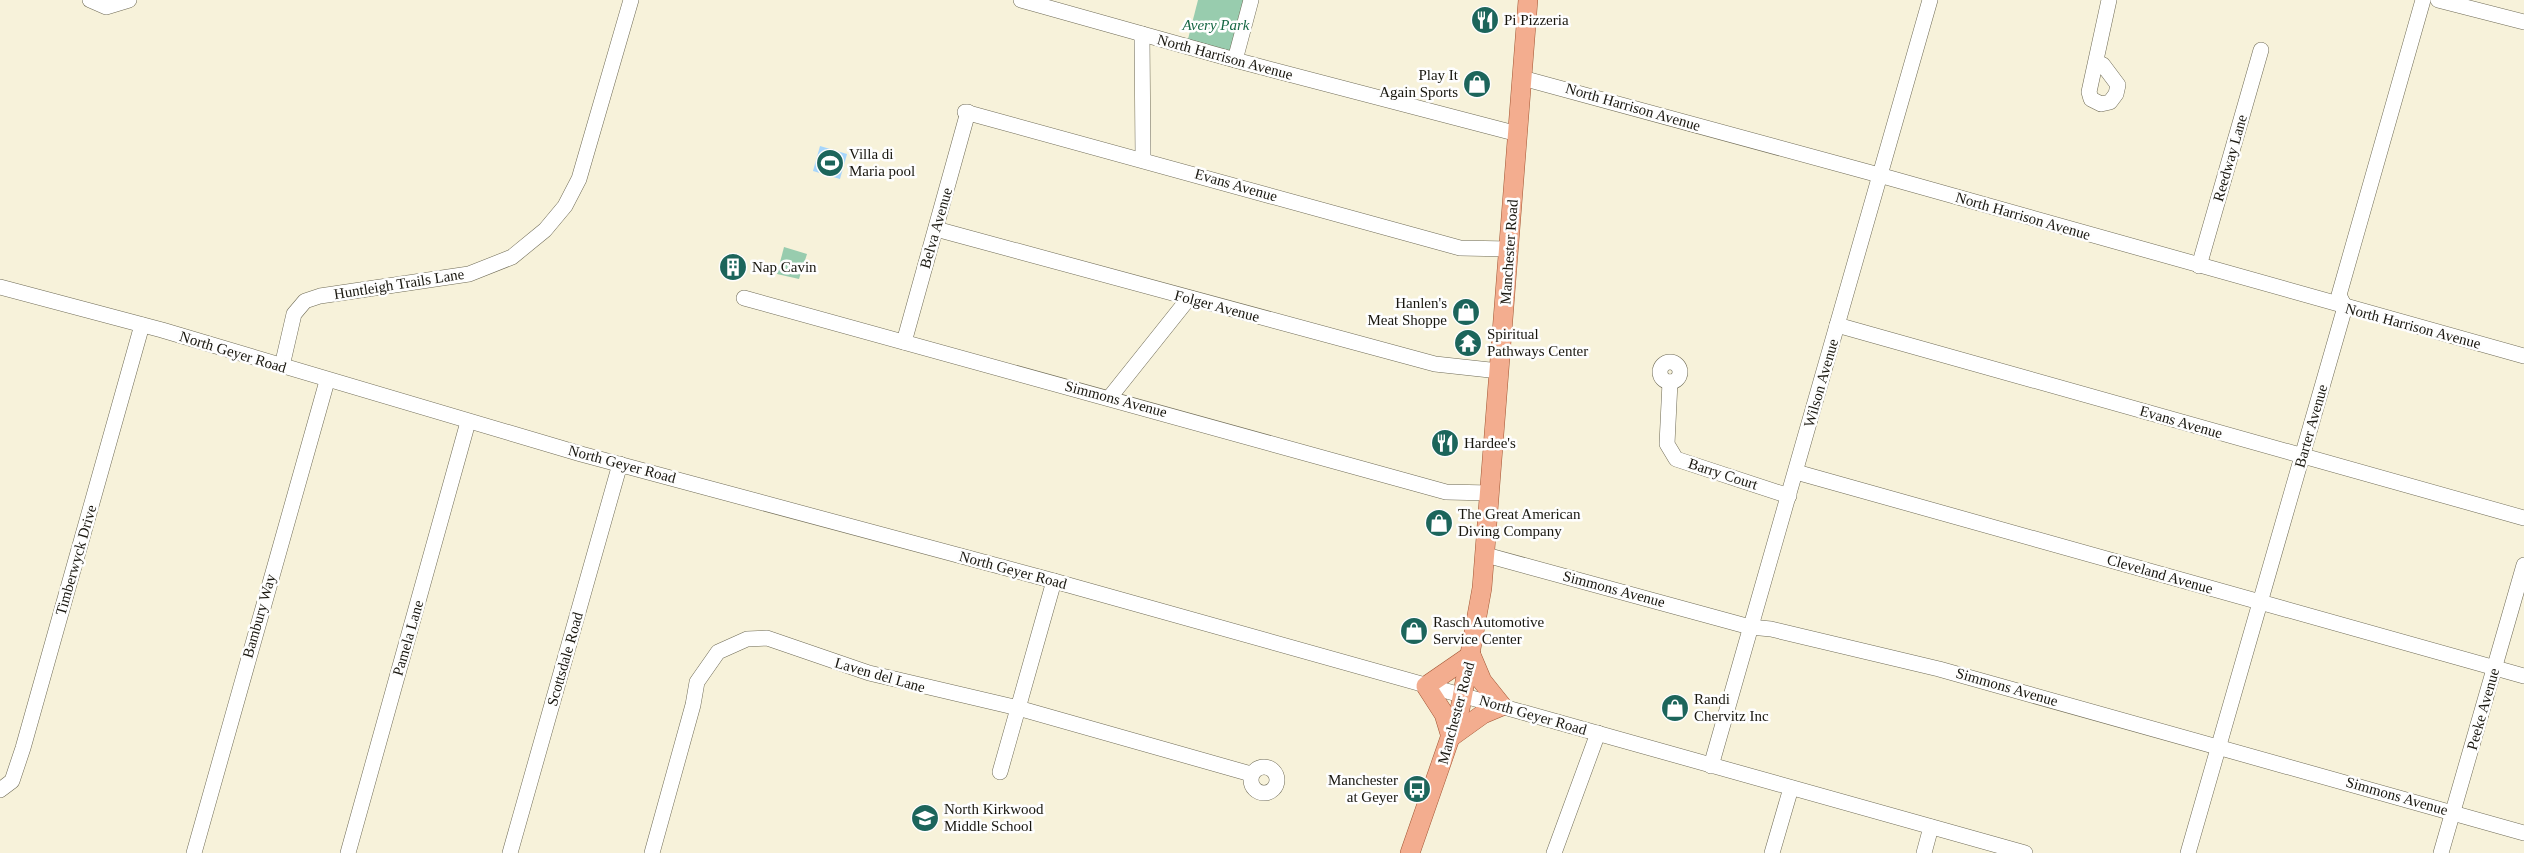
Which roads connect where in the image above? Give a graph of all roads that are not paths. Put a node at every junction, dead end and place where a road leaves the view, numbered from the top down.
1 (90, 0) edge
2 (129, 0) edge
3 (631, 0) edge
4 (1020, 0) edge
5 (1251, 0) edge
6 (1528, 0) edge
7 (1930, 0) edge
8 (2109, 0) edge
9 (2424, 0) edge
10 (2438, 0) edge
11 (2524, 22) edge
12 (1142, 34) junction
13 (2261, 50) dead end
14 (1235, 60) junction
15 (2097, 62) dead end
16 (1522, 78) junction
17 (967, 112) joint
18 (1518, 134) junction
19 (1143, 159) junction
20 (1879, 175) junction
21 (936, 229) junction
22 (1509, 249) junction
23 (2199, 266) junction
24 (0, 287) edge
25 (744, 298) dead end
26 (1188, 298) junction
27 (2345, 307) junction
28 (142, 325) junction
29 (1837, 326) junction
30 (904, 342) junction
31 (2524, 356) edge
32 (282, 366) junction
33 (1499, 371) junction
34 (327, 380) junction
35 (1670, 382) dead end
36 (1110, 397) junction
37 (468, 422) junction
38 (2302, 456) junction
39 (620, 464) junction
40 (1796, 472) junction
41 (1490, 493) junction
42 (1788, 496) junction
43 (2524, 518) edge
44 (1486, 555) junction
45 (2524, 565) edge
46 (1054, 581) junction
47 (2260, 602) junction
48 (1750, 627) junction
49 (1471, 655) junction
50 (2495, 668) junction
51 (2524, 676) edge
52 (1426, 686) junction
53 (1463, 695) junction
54 (1502, 706) junction
55 (1018, 708) junction
56 (1598, 733) junction
57 (1451, 737) junction
58 (2219, 747) junction
59 (1711, 766) junction
60 (1000, 772) dead end
61 (1251, 774) dead end
62 (1791, 788) junction
63 (0, 790) edge
64 (2453, 812) junction
65 (1931, 827) junction
66 (2524, 833) edge
67 (194, 853) edge
68 (348, 853) edge
69 (510, 853) edge
70 (652, 853) edge
71 (1410, 853) edge
72 (1555, 853) edge
73 (1772, 853) edge
74 (1924, 853) edge
75 (2025, 853) edge
76 (2188, 853) edge
77 (2441, 853) edge

1 - 2 street
3 - 32 street, Huntleigh Trails Lane
4 - 12 street, North Harrison Avenue
5 - 14 street
6 - 16 main road, Manchester Road
7 - 20 street, Wilson Avenue
8 - 15 street
9 - 27 street, Barter Avenue
10 - 11 street
12 - 14 street, North Harrison Avenue
12 - 19 street
13 - 23 street, Reedway Lane
14 - 18 street, North Harrison Avenue
16 - 18 main road, Manchester Road
16 - 20 street, North Harrison Avenue
17 - 19 street, Evans Avenue
17 - 21 street, Belva Avenue
18 - 22 main road, Manchester Road
19 - 22 street, Evans Avenue
20 - 23 street, North Harrison Avenue
20 - 29 street, Wilson Avenue
21 - 26 street, Folger Avenue
21 - 30 street, Belva Avenue
22 - 33 main road, Manchester Road
23 - 27 street, North Harrison Avenue
24 - 28 street, North Geyer Road
25 - 30 street, Simmons Avenue
26 - 33 street, Folger Avenue
26 - 36 street
27 - 31 street, North Harrison Avenue
27 - 38 street, Barter Avenue
28 - 32 street, North Geyer Road
28 - 63 street, Timberwyck Drive
29 - 38 street, Evans Avenue
29 - 40 street, Wilson Avenue
30 - 36 street, Simmons Avenue
32 - 34 street, North Geyer Road
33 - 41 main road, Manchester Road
34 - 37 street, North Geyer Road
34 - 67 street, Bambury Way
35 - 42 street, Barry Court
36 - 41 street, Simmons Avenue
37 - 39 street, North Geyer Road
37 - 68 street, Pamela Lane
38 - 43 street, Evans Avenue
38 - 47 street, Barter Avenue
39 - 46 street, North Geyer Road
39 - 69 street, Scottsdale Road
40 - 42 street, Wilson Avenue
40 - 47 street, Cleveland Avenue
41 - 44 main road, Manchester Road
42 - 48 street, Wilson Avenue
44 - 48 street, Simmons Avenue
44 - 49 main road, Manchester Road
45 - 50 street, Peeke Avenue
46 - 52 street, North Geyer Road
46 - 55 street
47 - 50 street, Cleveland Avenue
47 - 58 street, Barter Avenue
48 - 58 street, Simmons Avenue
48 - 59 street, Wilson Avenue
49 - 52 main road
49 - 53 main road, Manchester Road
49 - 54 main road
50 - 51 street, Cleveland Avenue
50 - 64 street, Peeke Avenue
52 - 53 street, North Geyer Road
52 - 57 main road
53 - 54 street, North Geyer Road
53 - 57 main road, Manchester Road
54 - 56 street, North Geyer Road
54 - 57 main road
55 - 60 street
55 - 61 street, Laven del Lane
55 - 70 street, Laven del Lane
56 - 59 street, North Geyer Road
56 - 72 street
57 - 71 main road, Manchester Road
58 - 64 street, Simmons Avenue
58 - 76 street, Barter Avenue
59 - 62 street, North Geyer Road
62 - 65 street, North Geyer Road
62 - 73 street
64 - 66 street, Simmons Avenue
64 - 77 street, Peeke Avenue
65 - 74 street
65 - 75 street, North Geyer Road

